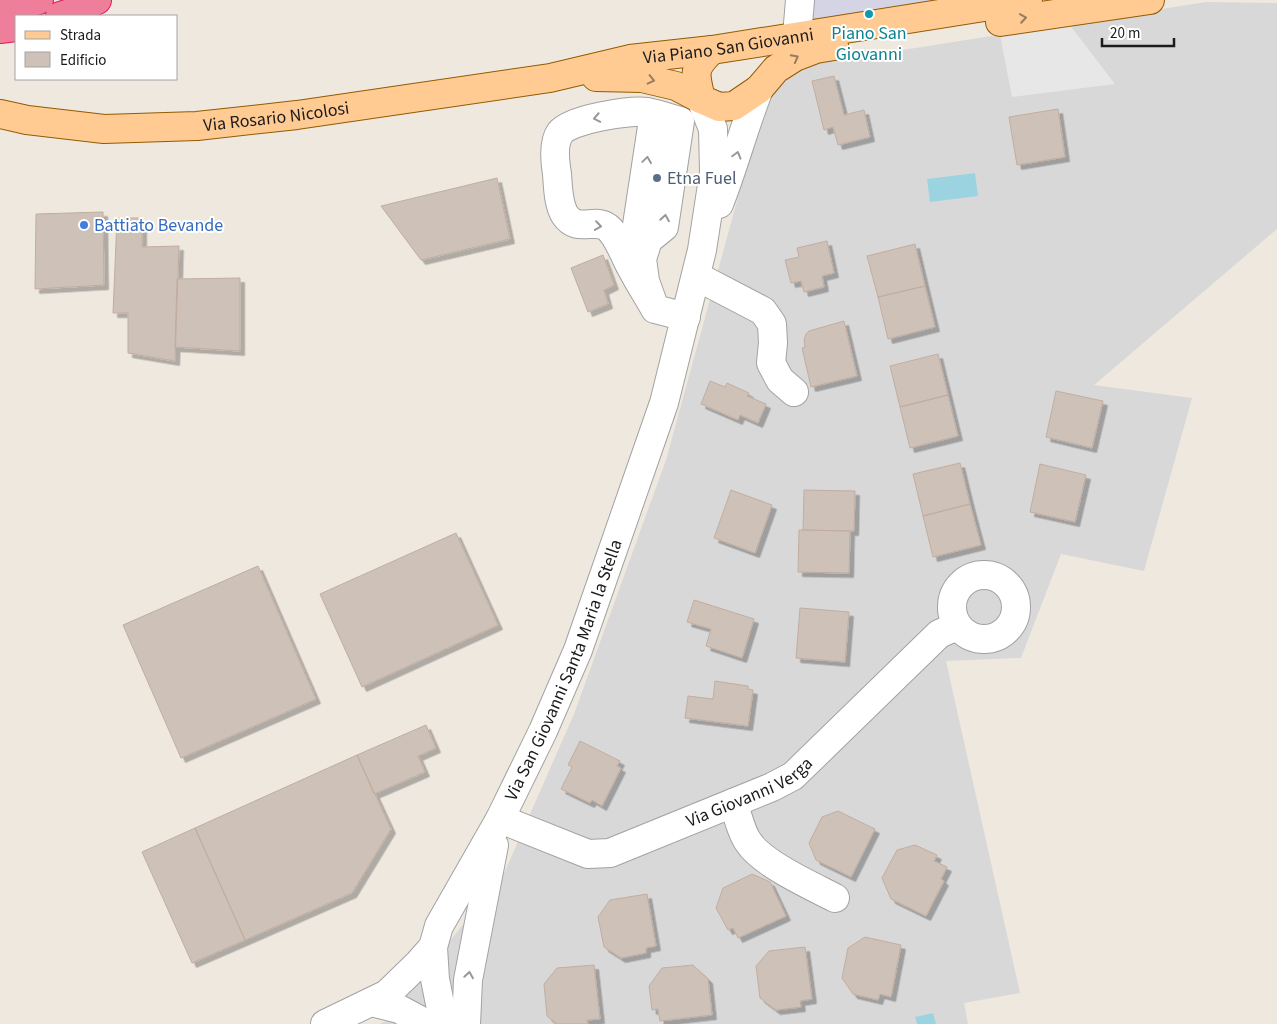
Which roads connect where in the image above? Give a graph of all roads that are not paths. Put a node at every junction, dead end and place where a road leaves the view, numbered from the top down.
1 (39, 0) edge
2 (96, 0) edge
3 (800, 0) edge
4 (1028, 0) edge
5 (1150, 0) edge
6 (0, 7) edge
7 (63, 15) edge
8 (15, 27) edge
9 (0, 29) edge
10 (797, 36) junction
11 (712, 50) junction
12 (550, 78) junction
13 (758, 90) junction
14 (701, 99) junction
15 (0, 114) edge
16 (702, 250) junction
17 (696, 276) junction
18 (655, 309) junction
19 (686, 317) junction
20 (794, 392) dead end
21 (957, 626) dead end
22 (733, 803) junction
23 (500, 819) junction
24 (835, 898) dead end
25 (433, 947) junction
26 (371, 1002) junction
27 (325, 1024) edge
28 (426, 1024) edge
29 (444, 1024) edge
30 (466, 1024) edge

1 - 6 highway
2 - 7 highway
3 - 10 street
4 - 10 main road, Via Piano San Giovanni
13 -> 5 main road, Via Piano San Giovanni
8 - 9 highway
10 - 11 main road, Via Piano San Giovanni
11 - 12 main road, Via Piano San Giovanni
11 - 14 main road
12 -> 14 main road, Via Piano San Giovanni
12 - 15 main road, Via Rosario Nicolosi
13 - 14 main road, Via Piano San Giovanni
16 -> 13 street
14 - 16 street
16 - 17 street, Via San Giovanni Santa Maria la Stella
17 - 19 street, Via San Giovanni Santa Maria la Stella
17 - 20 street
18 -> 18 street
18 - 19 street
19 - 23 street, Via San Giovanni Santa Maria la Stella
21 - 22 street, Via Giovanni Verga
22 - 23 street, Via Giovanni Verga
22 - 24 street
23 - 25 street, Via San Giovanni Santa Maria la Stella
30 -> 23 street
25 - 26 street, Via San Giovanni Santa Maria la Stella
25 - 29 street
26 - 27 street, Via San Giovanni Santa Maria la Stella
26 - 28 street

